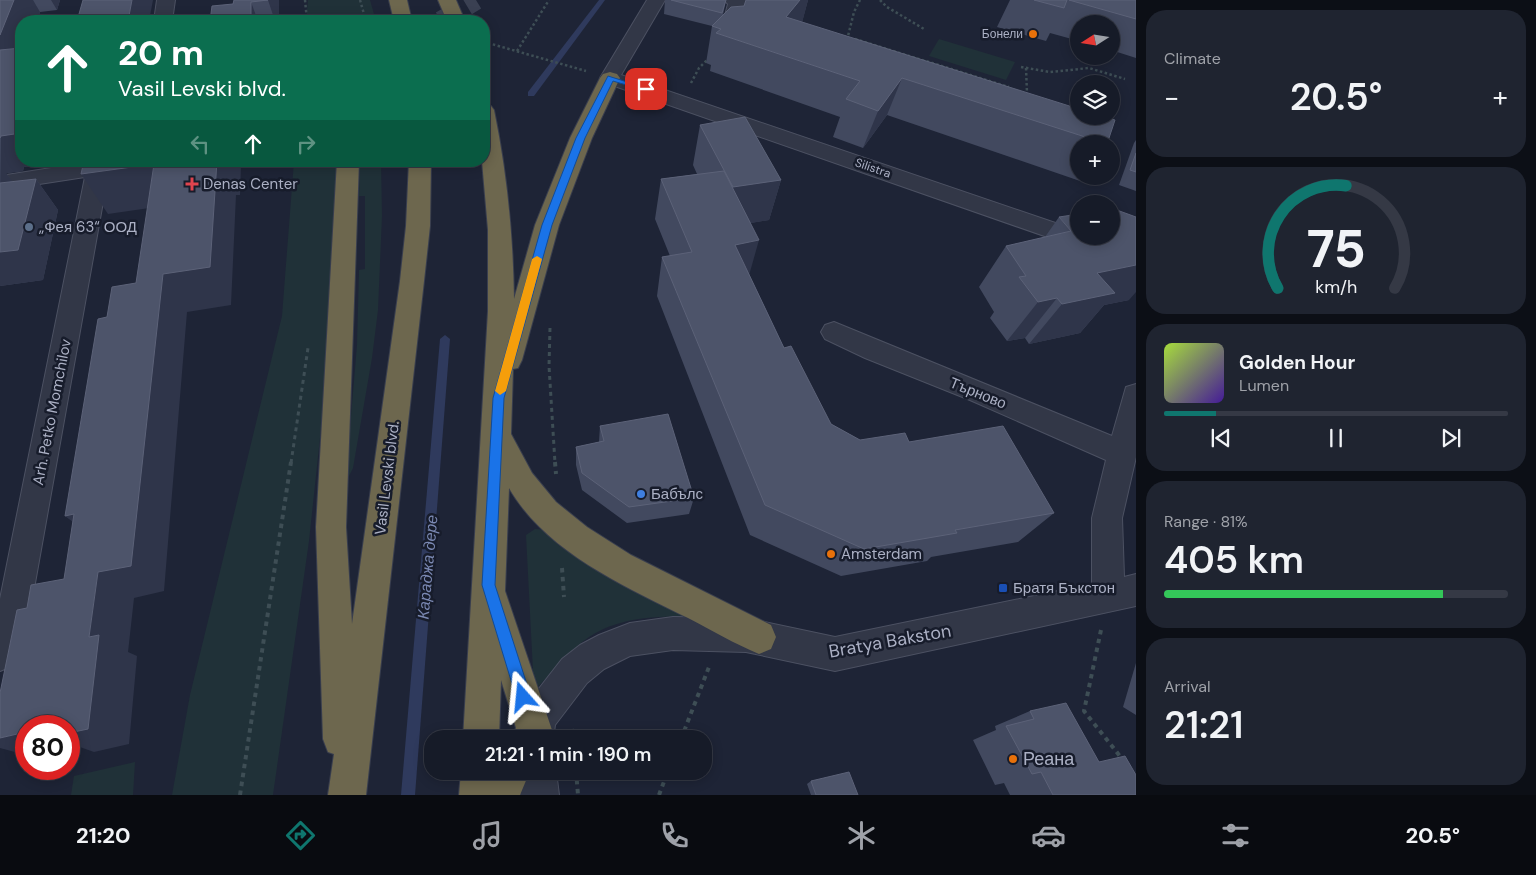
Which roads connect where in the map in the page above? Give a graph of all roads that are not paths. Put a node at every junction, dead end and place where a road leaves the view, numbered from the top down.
1 (166, 0) edge
2 (398, 0) edge
3 (447, 0) edge
4 (656, 0) edge
5 (736, 1) edge
6 (164, 15) edge
7 (402, 15) edge
8 (453, 15) edge
9 (728, 38) edge
10 (610, 78) junction
11 (490, 145) edge
12 (110, 167) edge
13 (348, 167) edge
14 (420, 167) edge
15 (98, 169) junction
16 (0, 183) edge
17 (1136, 259) edge
18 (834, 332) dead end
19 (1136, 395) edge
20 (498, 398) junction
21 (496, 433) junction
22 (1123, 454) junction
23 (489, 585) junction
24 (1122, 593) edge
25 (8, 602) edge
26 (759, 637) junction
27 (0, 654) edge
28 (481, 730) edge
29 (530, 730) edge
30 (536, 730) edge
31 (479, 780) edge
32 (508, 780) edge
33 (539, 780) edge
34 (345, 795) edge
35 (478, 795) edge
36 (501, 795) edge
37 (540, 795) edge

1 - 6 street
2 - 7 highway
3 - 8 highway
4 - 10 street
5 - 9 street
10 - 17 street, Silistra
10 - 20 highway
11 - 20 highway
12 - 15 street
13 - 34 highway
14 - 34 highway, Vasil Levski blvd.
15 - 16 street
15 - 25 street, Arh. Petko Momchilov
18 - 22 street, Търново
19 - 22 street
20 - 21 highway
21 - 23 highway
21 - 26 highway
22 - 24 street
23 - 28 highway
23 - 29 highway
24 - 26 street, Bratya Bakston
25 - 27 street, Arh. Petko Momchilov
26 - 30 street, Bratya Bakston
31 - 35 highway
32 - 36 highway
33 - 37 street

